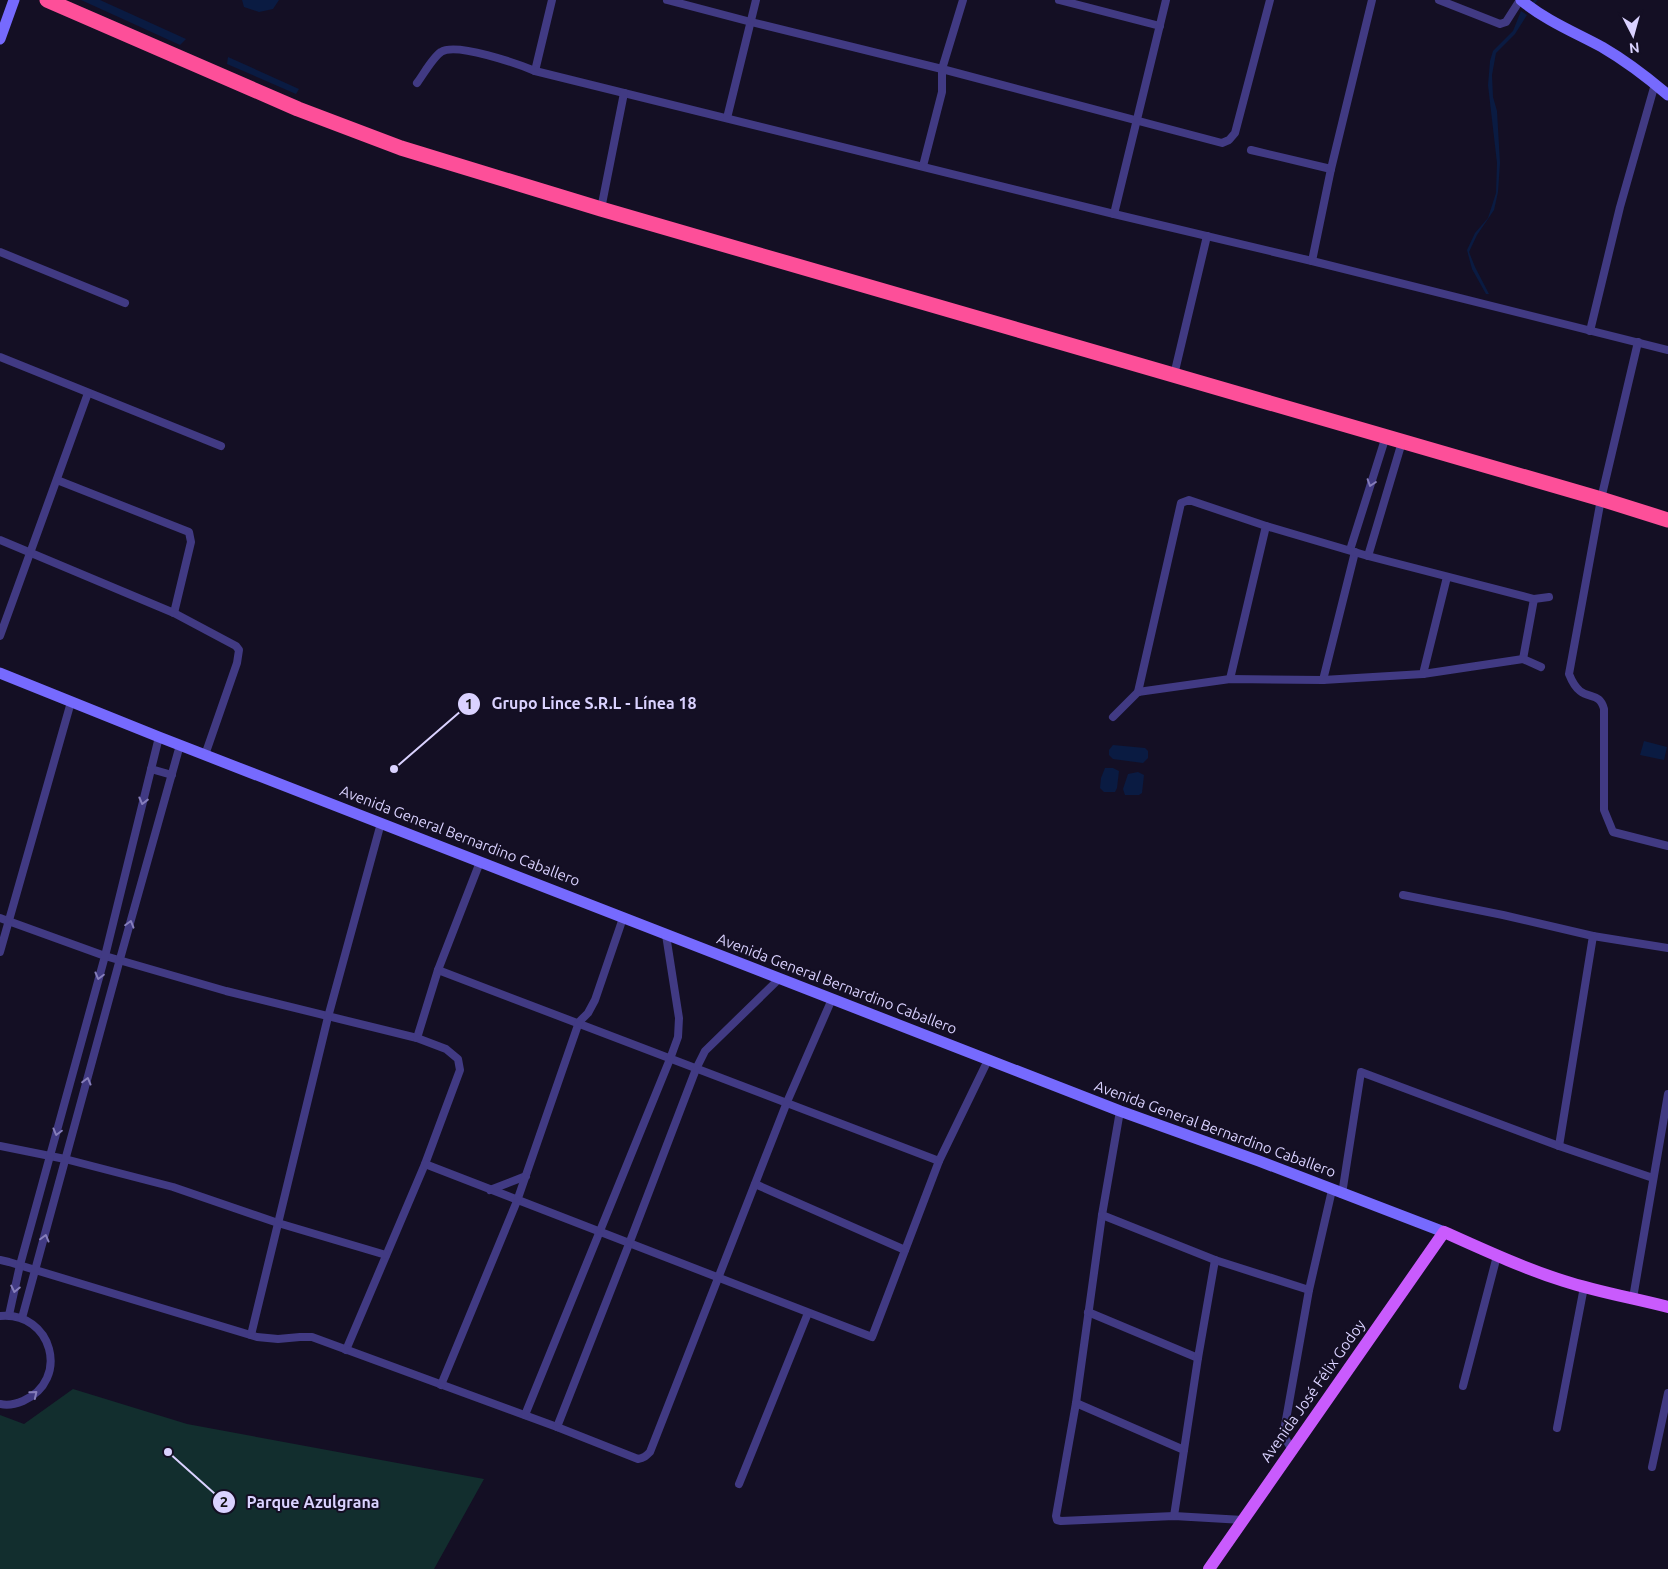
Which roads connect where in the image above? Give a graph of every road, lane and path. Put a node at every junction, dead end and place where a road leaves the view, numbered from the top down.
1 (14, 0) edge
2 (47, 0) edge
3 (552, 0) edge
4 (667, 0) edge
5 (756, 0) edge
6 (963, 0) edge
7 (1062, 0) edge
8 (1166, 0) edge
9 (1270, 0) edge
10 (1372, 0) edge
11 (1439, 0) edge
12 (1523, 2) edge
13 (751, 22) junction
14 (1160, 26) junction
15 (0, 40) edge
16 (942, 69) junction
17 (535, 71) junction
18 (417, 83) dead end
19 (1655, 84) junction
20 (624, 93) junction
21 (1668, 95) edge
22 (728, 118) junction
23 (1138, 121) junction
24 (1251, 150) dead end
25 (923, 166) junction
26 (1331, 169) junction
27 (601, 209) junction
28 (1114, 214) junction
29 (1207, 236) junction
30 (0, 252) edge
31 (1312, 261) junction
32 (125, 304) dead end
33 (1590, 331) junction
34 (1638, 342) junction
35 (1668, 350) edge
36 (0, 357) edge
37 (1174, 375) junction
38 (88, 393) junction
39 (1386, 436) junction
40 (1402, 442) junction
41 (221, 446) dead end
42 (57, 480) junction
43 (1601, 499) junction
44 (1668, 520) edge
45 (1266, 526) junction
46 (0, 540) edge
47 (1353, 551) junction
48 (30, 553) junction
49 (1368, 556) junction
50 (1447, 577) junction
51 (1549, 597) dead end
52 (1534, 599) junction
53 (174, 613) junction
54 (0, 636) edge
55 (1523, 659) junction
56 (1541, 666) dead end
57 (0, 673) edge
58 (1424, 674) junction
59 (1230, 679) junction
60 (1323, 680) junction
61 (1138, 692) junction
62 (71, 702) junction
63 (1113, 717) dead end
64 (159, 737) junction
65 (180, 745) junction
66 (205, 754) junction
67 (152, 769) junction
68 (172, 775) junction
69 (381, 823) junction
70 (1668, 846) edge
71 (480, 862) junction
72 (1403, 895) dead end
73 (0, 918) edge
74 (623, 918) junction
75 (10, 921) junction
76 (666, 935) junction
77 (1593, 936) junction
78 (1668, 948) edge
79 (0, 952) edge
80 (105, 956) junction
81 (120, 960) junction
82 (438, 970) junction
83 (780, 978) junction
84 (832, 999) junction
85 (328, 1017) junction
86 (579, 1022) junction
87 (416, 1038) junction
88 (670, 1058) junction
89 (988, 1060) junction
90 (696, 1068) junction
91 (1668, 1094) edge
92 (787, 1102) junction
93 (1120, 1112) junction
94 (0, 1146) edge
95 (1560, 1146) junction
96 (50, 1157) junction
97 (65, 1160) junction
98 (939, 1161) junction
99 (425, 1164) junction
100 (526, 1176) junction
101 (1652, 1178) junction
102 (756, 1184) junction
103 (490, 1190) junction
104 (1337, 1192) junction
105 (517, 1201) junction
106 (1102, 1215) junction
107 (278, 1223) junction
108 (600, 1231) junction
109 (1444, 1232) junction
110 (630, 1244) junction
111 (905, 1250) junction
112 (386, 1255) junction
113 (1497, 1256) junction
114 (0, 1260) edge
115 (1215, 1260) junction
116 (20, 1265) junction
117 (36, 1271) junction
118 (718, 1278) junction
119 (1584, 1287) junction
120 (1309, 1290) junction
121 (1633, 1298) junction
122 (1668, 1307) edge
123 (1088, 1312) junction
124 (808, 1313) junction
125 (9, 1315) junction
126 (0, 1316) edge
127 (22, 1318) junction
128 (251, 1335) junction
129 (346, 1350) junction
130 (1198, 1358) junction
131 (441, 1385) junction
132 (1463, 1386) dead end
133 (1668, 1393) edge
134 (1076, 1403) junction
135 (0, 1404) edge
136 (525, 1415) junction
137 (557, 1427) junction
138 (1557, 1428) dead end
139 (1184, 1450) junction
140 (1292, 1450) junction
141 (1652, 1467) dead end
142 (739, 1484) dead end
143 (1174, 1516) junction
144 (1243, 1520) junction
145 (1209, 1569) edge

1 - 15 main road
2 - 27 highway
3 - 17 street
4 - 13 street
5 - 13 street
6 - 16 street
7 - 14 street
8 - 14 street
9 - 23 street
10 - 26 street
11 - 12 street
12 - 19 main road
13 - 16 street
13 - 22 street
14 - 23 street
16 - 23 street
16 - 25 street
17 - 18 street
17 - 20 street
19 - 21 main road
19 - 33 street
20 - 22 street
20 - 27 street
22 - 25 street
23 - 28 street
24 - 26 street
25 - 28 street
26 - 31 street
27 - 37 highway
28 - 29 street
29 - 31 street
29 - 37 street
30 - 32 street
31 - 33 street
33 - 34 street
34 - 35 street
34 - 43 street
36 - 38 street
37 - 39 highway
38 - 41 street
38 - 42 street
39 - 40 highway
39 -> 47 street
40 - 43 highway
40 - 49 street
42 - 48 street
42 - 53 street
43 - 44 highway
43 - 70 street
45 - 47 street
45 - 59 street
45 - 61 street
46 - 48 street
47 - 49 street
47 - 60 street
48 - 53 street
48 - 54 street
49 - 50 street
50 - 52 street
50 - 58 street
51 - 52 street
52 - 55 street
53 - 66 street
55 - 56 street
55 - 58 street
57 - 62 main road, Avenida General Bernardino Caballero
58 - 60 street
59 - 60 street
59 - 61 street
61 - 63 street
62 - 64 main road, Avenida General Bernardino Caballero
62 - 75 street
64 - 65 main road, Avenida General Bernardino Caballero
64 - 67 street
65 - 66 main road, Avenida General Bernardino Caballero
65 - 68 street
66 - 69 main road, Avenida General Bernardino Caballero
67 - 68 street
67 -> 80 street
81 -> 68 street
69 - 71 main road, Avenida General Bernardino Caballero
69 - 85 street
71 - 74 main road, Avenida General Bernardino Caballero
71 - 82 street
72 - 77 street
73 - 75 street
74 - 76 main road, Avenida General Bernardino Caballero
74 - 86 street
75 - 79 street
75 - 80 street
76 - 83 main road, Avenida General Bernardino Caballero
76 - 88 street
77 - 78 street
77 - 95 street
80 - 81 street
80 -> 96 street
81 - 85 street
97 -> 81 street
82 - 86 street
82 - 87 street
83 - 84 main road, Avenida General Bernardino Caballero
83 - 90 street
84 - 89 main road, Avenida General Bernardino Caballero
84 - 92 street
85 - 87 street
85 - 107 street
86 - 88 street
86 - 100 street
87 - 99 street
88 - 90 street
88 - 108 street
89 - 93 main road, Avenida General Bernardino Caballero
89 - 98 street
90 - 92 street
90 - 110 street
91 - 101 street
92 - 98 street
92 - 102 street
93 - 104 main road, Avenida General Bernardino Caballero
93 - 106 street
94 - 96 street
95 - 101 street
95 - 104 street
96 - 97 street
96 - 116 street
97 - 107 street
117 -> 97 street
98 - 111 street
99 - 103 street
99 - 112 street
100 - 103 street
100 - 105 street
101 - 121 street
102 - 111 street
102 - 118 street
103 - 105 street
104 - 109 main road, Avenida General Bernardino Caballero
104 - 120 street
105 - 108 street
105 - 131 street
106 - 115 street
106 - 123 street
107 - 112 street
107 - 128 street
108 - 110 street
108 - 136 street
109 - 113 main road, Avenida General Bernardino Caballero
109 - 140 main road, Avenida José Félix Godoy
110 - 118 street
110 - 137 street
111 - 124 street
112 - 129 street
113 - 119 main road, Avenida General Bernardino Caballero
113 - 132 street
114 - 116 street
115 - 120 street
115 - 130 street
116 - 117 street
116 -> 125 street
117 - 127 street
117 - 128 street
118 - 124 street
118 - 137 street
119 - 121 main road, Avenida General Bernardino Caballero
119 - 138 street
120 - 140 street
121 - 122 main road, Avenida General Bernardino Caballero
123 - 130 street
123 - 134 street
124 - 142 street
125 - 126 street
125 - 127 street
135 -> 127 street
128 - 129 street
129 - 131 street
130 - 139 street
131 - 136 street
133 - 141 street
134 - 139 street
134 - 143 street
136 - 137 street
139 - 143 street
140 - 144 main road, Avenida José Félix Godoy
143 - 144 street
144 - 145 main road, Avenida José Félix Godoy

